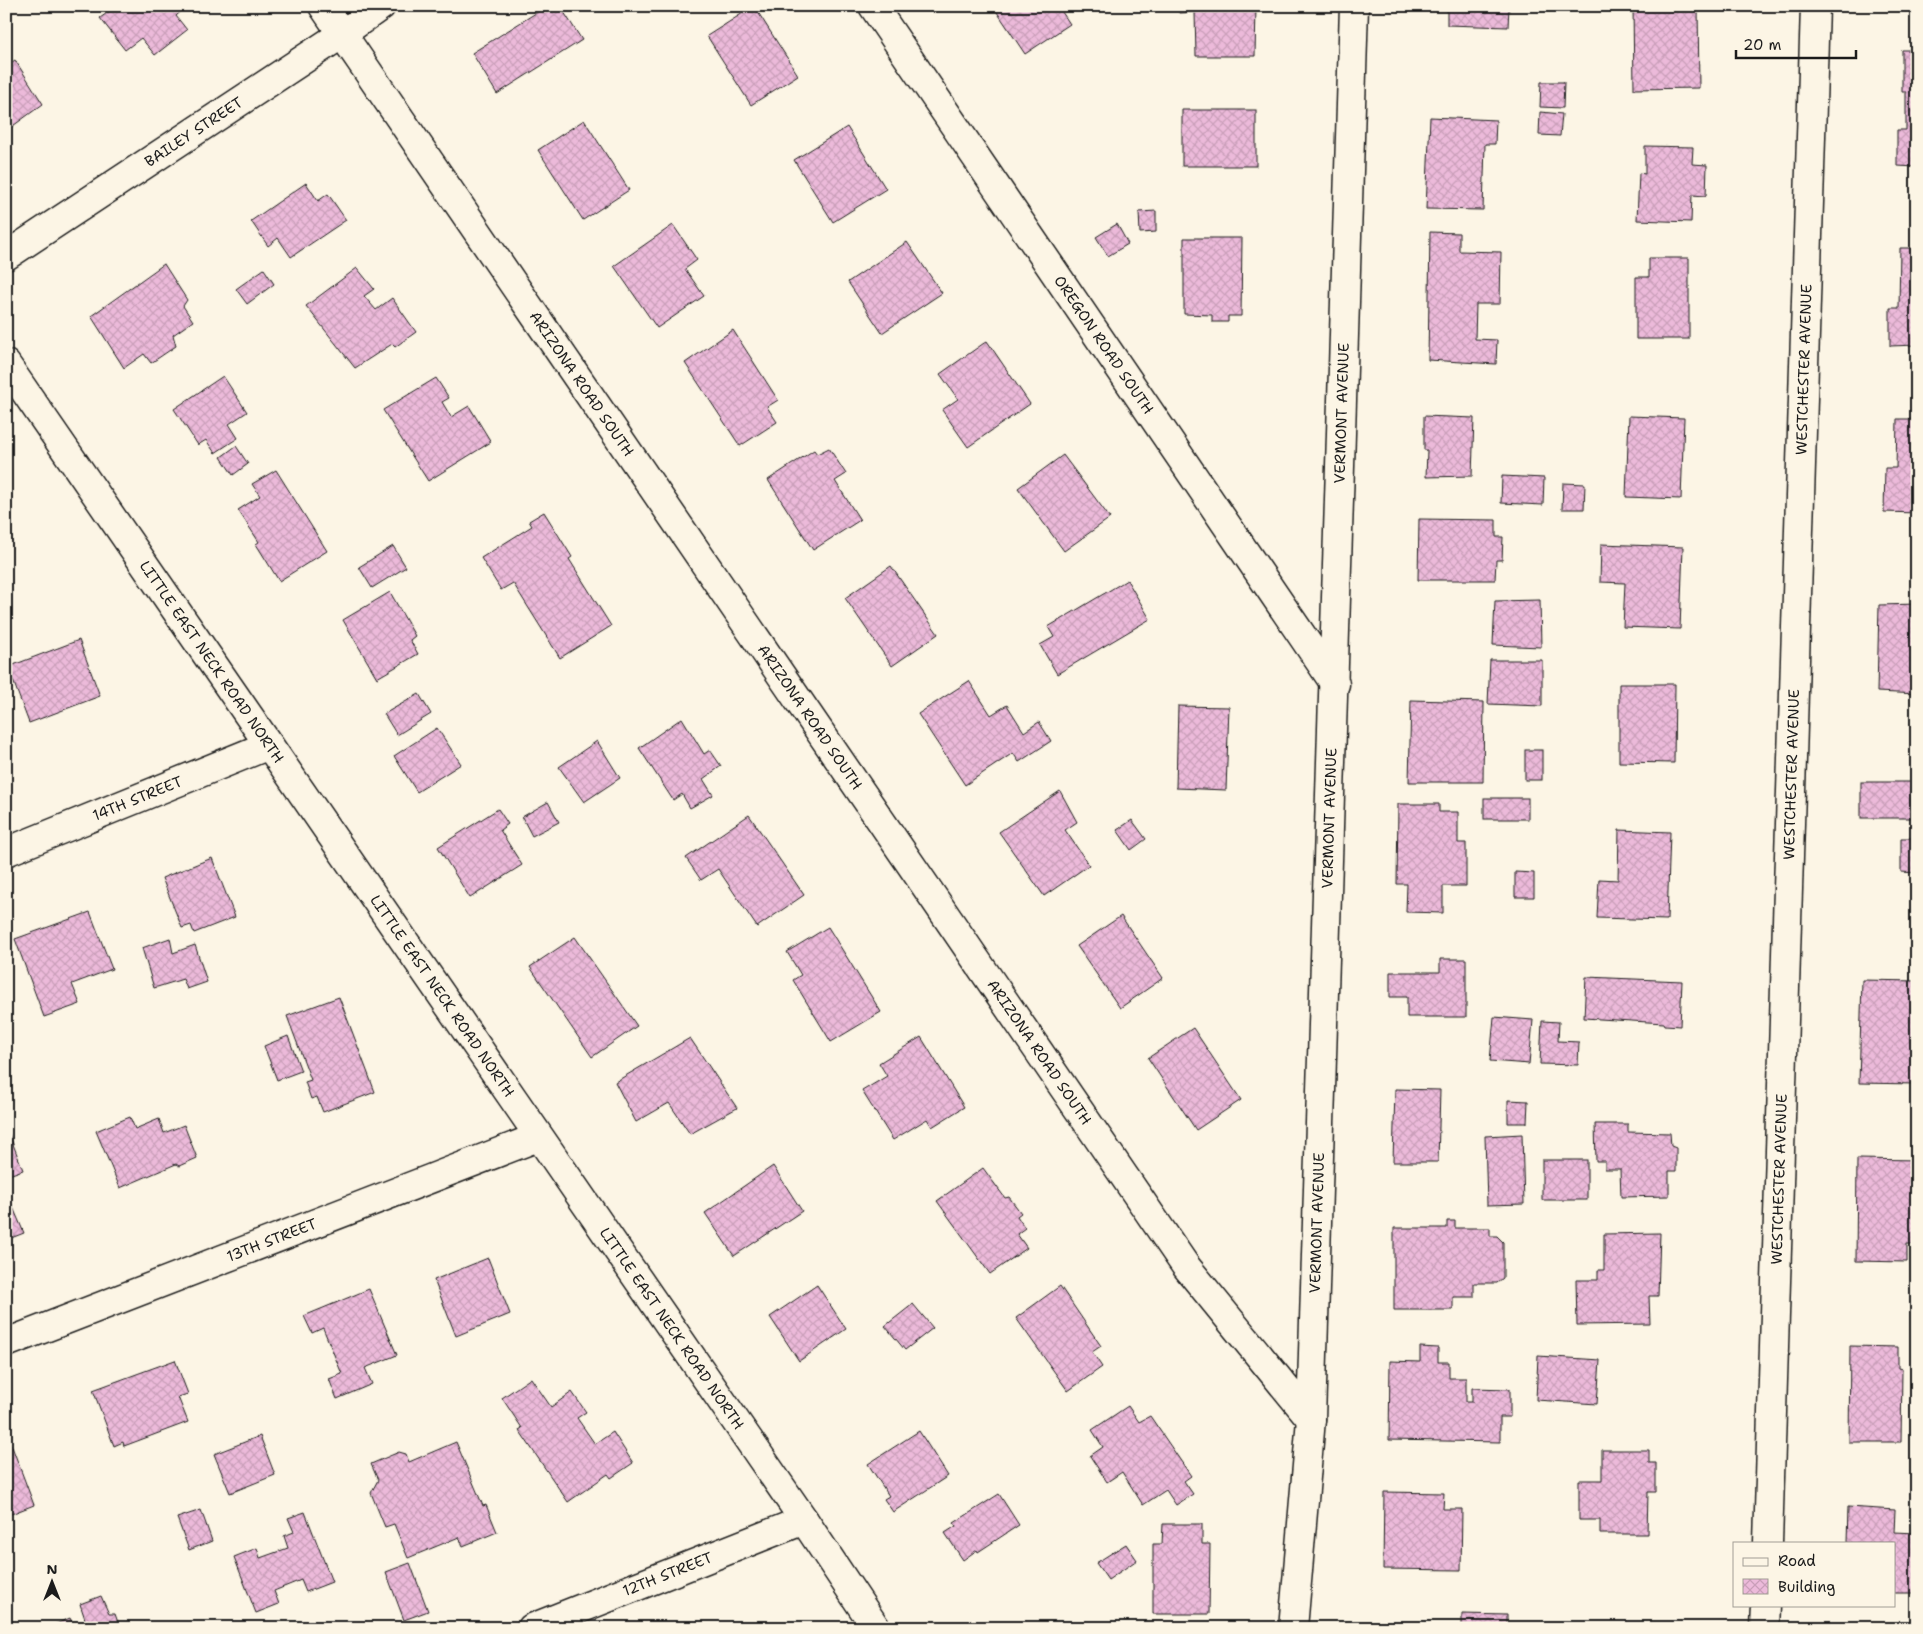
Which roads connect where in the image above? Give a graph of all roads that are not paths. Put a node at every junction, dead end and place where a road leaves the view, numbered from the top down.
1 (323, 6) edge
2 (381, 6) edge
3 (873, 6) edge
4 (1354, 6) edge
5 (1815, 6) edge
6 (342, 34) junction
7 (6, 256) edge
8 (9, 374) edge
9 (1335, 684) junction
10 (269, 745) junction
11 (6, 852) edge
12 (538, 1137) junction
13 (6, 1343) edge
14 (1311, 1419) junction
15 (804, 1520) junction
16 (1768, 1542) edge
17 (1766, 1606) edge
18 (532, 1628) edge
19 (876, 1628) edge
20 (1293, 1628) edge
21 (1765, 1628) edge

1 - 6 street, ARIZONA ROAD SOUTH
2 - 6 street, BAILEY STREET
3 - 9 street, OREGON ROAD SOUTH
4 - 9 street, VERMONT AVENUE
5 - 16 street, WESTCHESTER AVENUE
6 - 7 street, BAILEY STREET
6 - 14 street, ARIZONA ROAD SOUTH
8 - 10 street, LITTLE EAST NECK ROAD NORTH
9 - 14 street, VERMONT AVENUE
10 - 11 street, 14TH STREET
10 - 12 street, LITTLE EAST NECK ROAD NORTH
12 - 13 street, 13TH STREET
12 - 15 street, LITTLE EAST NECK ROAD NORTH
14 - 20 street, VERMONT AVENUE
15 - 18 street, 12TH STREET
15 - 19 street, LITTLE EAST NECK ROAD NORTH
17 - 21 street

